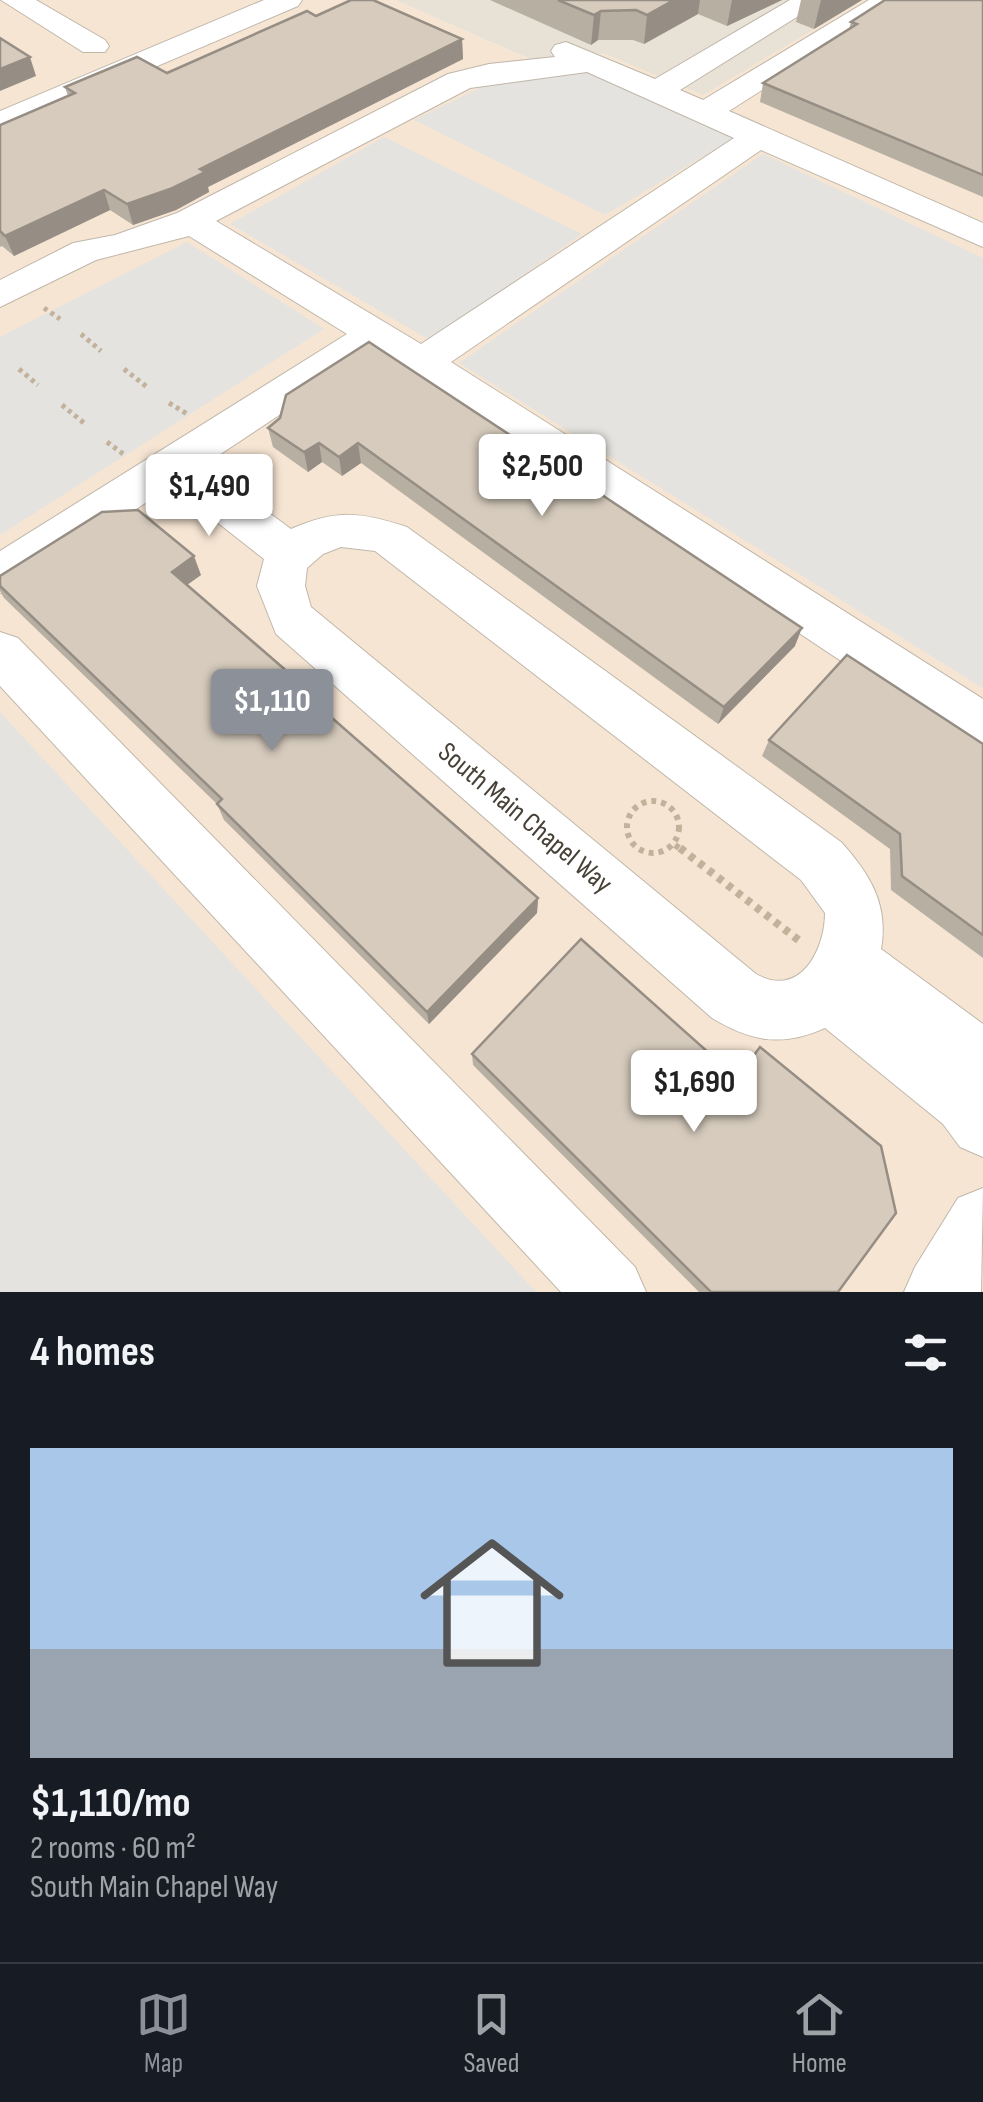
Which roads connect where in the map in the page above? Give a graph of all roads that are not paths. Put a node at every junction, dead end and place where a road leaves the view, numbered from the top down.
1 (14, 0) edge
2 (288, 0) edge
3 (810, 0) edge
4 (889, 0) edge
5 (94, 46) dead end
6 (469, 47) dead end
7 (521, 70) junction
8 (658, 90) junction
9 (707, 111) junction
10 (0, 123) edge
11 (756, 138) junction
12 (190, 221) junction
13 (983, 236) edge
14 (0, 295) edge
15 (0, 317) edge
16 (376, 333) junction
17 (422, 362) junction
18 (187, 455) junction
19 (304, 544) junction
20 (0, 576) edge
21 (0, 652) edge
22 (983, 728) edge
23 (825, 965) junction
24 (983, 1064) edge
25 (983, 1124) edge
26 (983, 1223) edge
27 (610, 1292) edge
28 (940, 1292) edge

1 - 5 street
2 - 10 street
3 - 8 street
4 - 9 street
6 - 7 street
7 - 8 street
7 - 12 street
8 - 9 street
9 - 11 street
11 - 13 street
11 - 17 street
12 - 14 street
12 - 15 street
12 - 16 street
16 - 17 street
16 - 18 street
17 - 22 street
18 - 19 street
18 - 20 street
19 - 23 street
19 - 23 street, South Main Chapel Way
21 - 27 street
23 - 24 street
23 - 25 street
26 - 28 street

